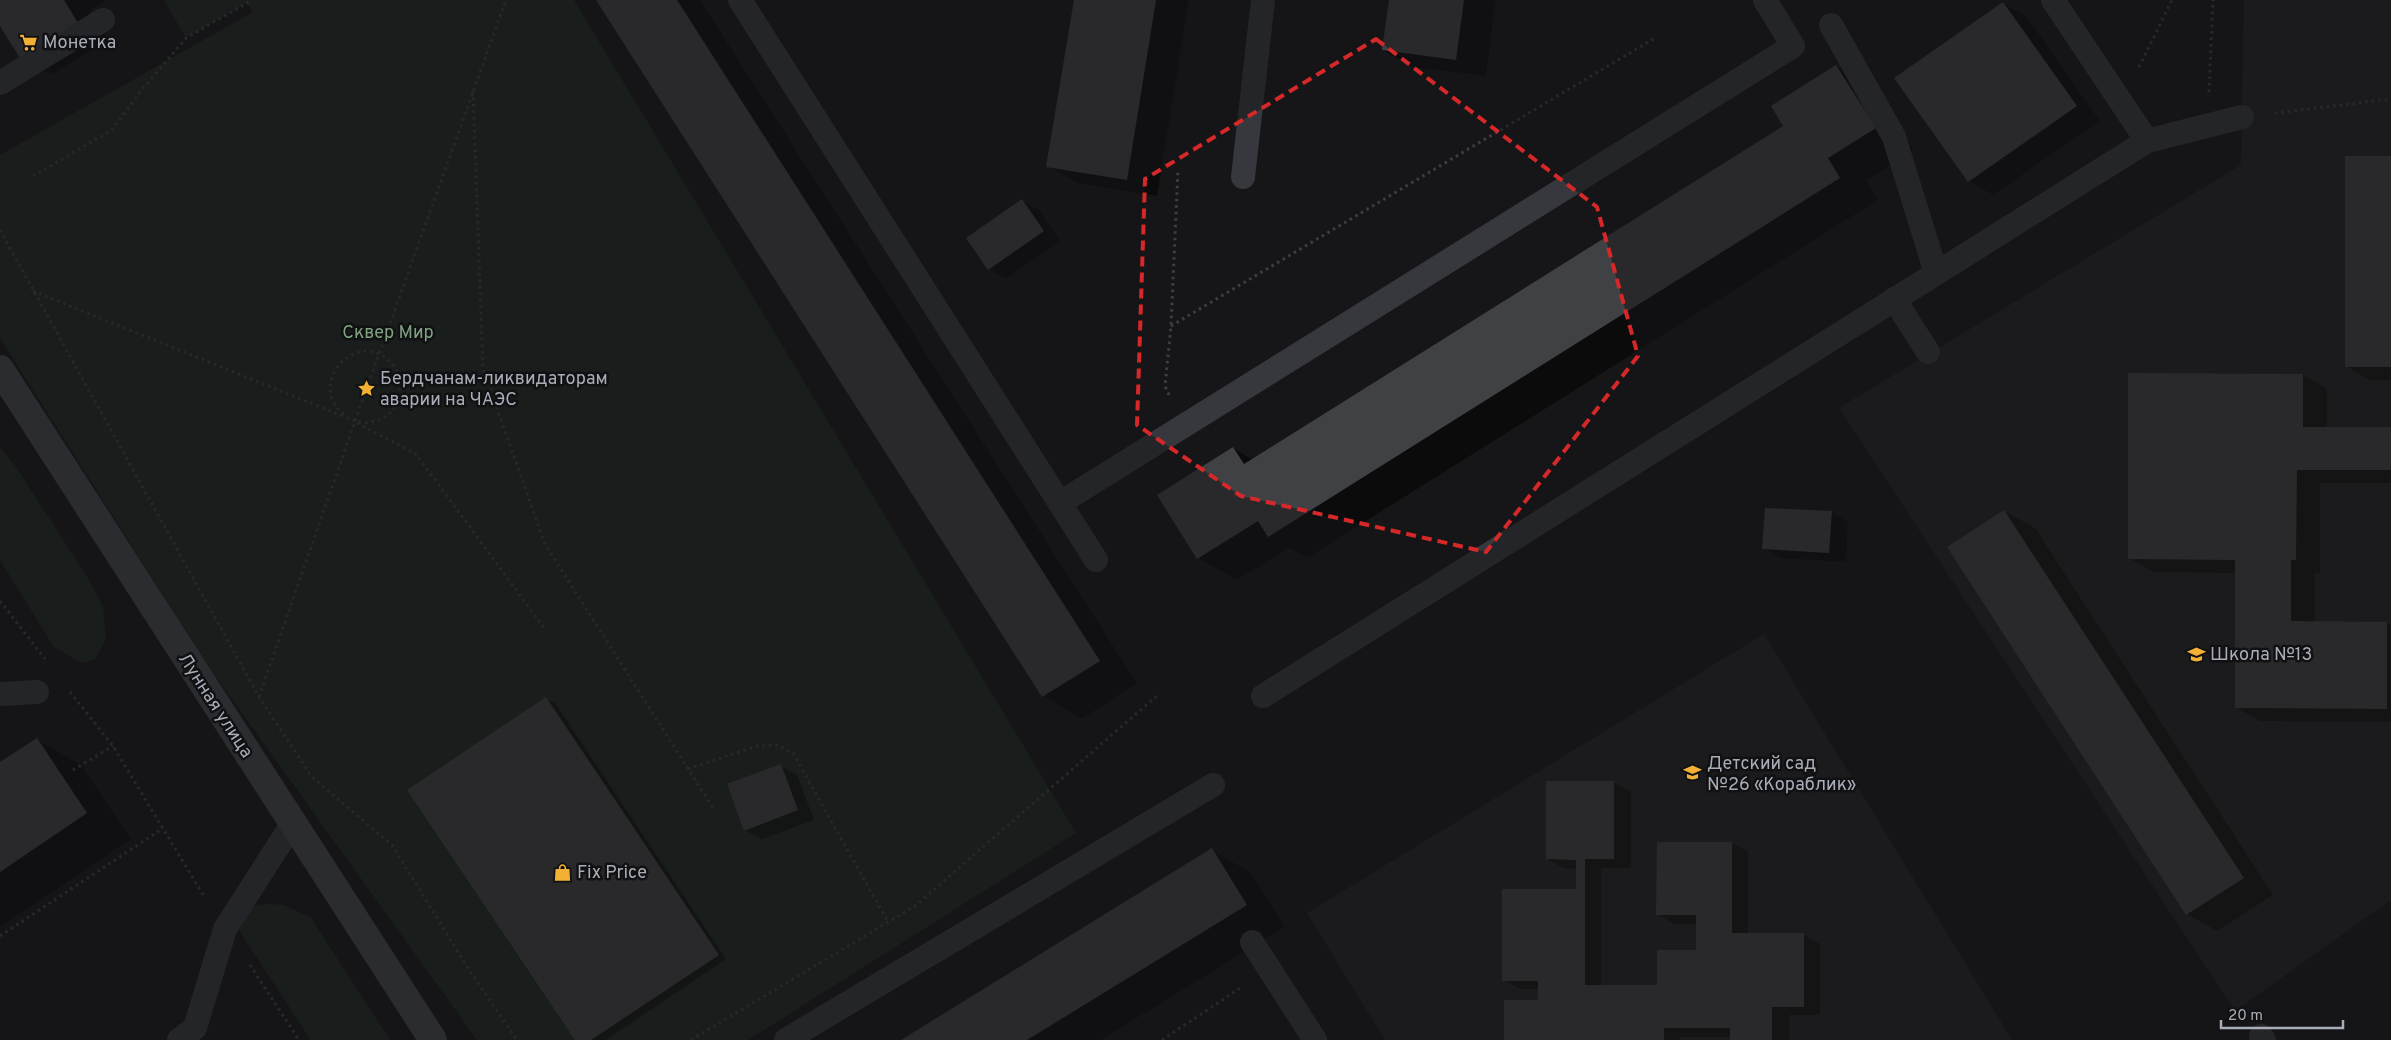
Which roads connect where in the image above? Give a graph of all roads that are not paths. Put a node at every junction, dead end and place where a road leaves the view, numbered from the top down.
1 (740, 0) edge
2 (1264, 0) edge
3 (1765, 0) edge
4 (2053, 0) edge
5 (103, 20) dead end
6 (1831, 25) dead end
7 (0, 83) edge
8 (2242, 117) road end
9 (2147, 141) junction
10 (1243, 177) dead end
11 (1936, 273) junction
12 (1894, 299) junction
13 (1928, 352) dead end
14 (0, 369) edge
15 (1060, 503) junction
16 (1096, 560) dead end
17 (37, 692) dead end
18 (0, 694) edge
19 (1264, 696) dead end
20 (1213, 785) dead end
21 (293, 823) junction
22 (1252, 942) dead end
23 (179, 1040) edge
24 (433, 1040) edge
25 (786, 1040) edge
26 (1315, 1040) edge

1 - 15 lane
2 - 10 lane
3 - 15 lane
4 - 9 lane
5 - 7 lane
6 - 11 lane
8 - 9 lane
9 - 11 lane
11 - 12 lane
12 - 13 lane
12 - 19 lane
14 - 21 street, Лунная улица
15 - 16 lane
17 - 18 lane
20 - 25 lane
21 - 23 lane
21 - 24 street, Лунная улица
22 - 26 lane

